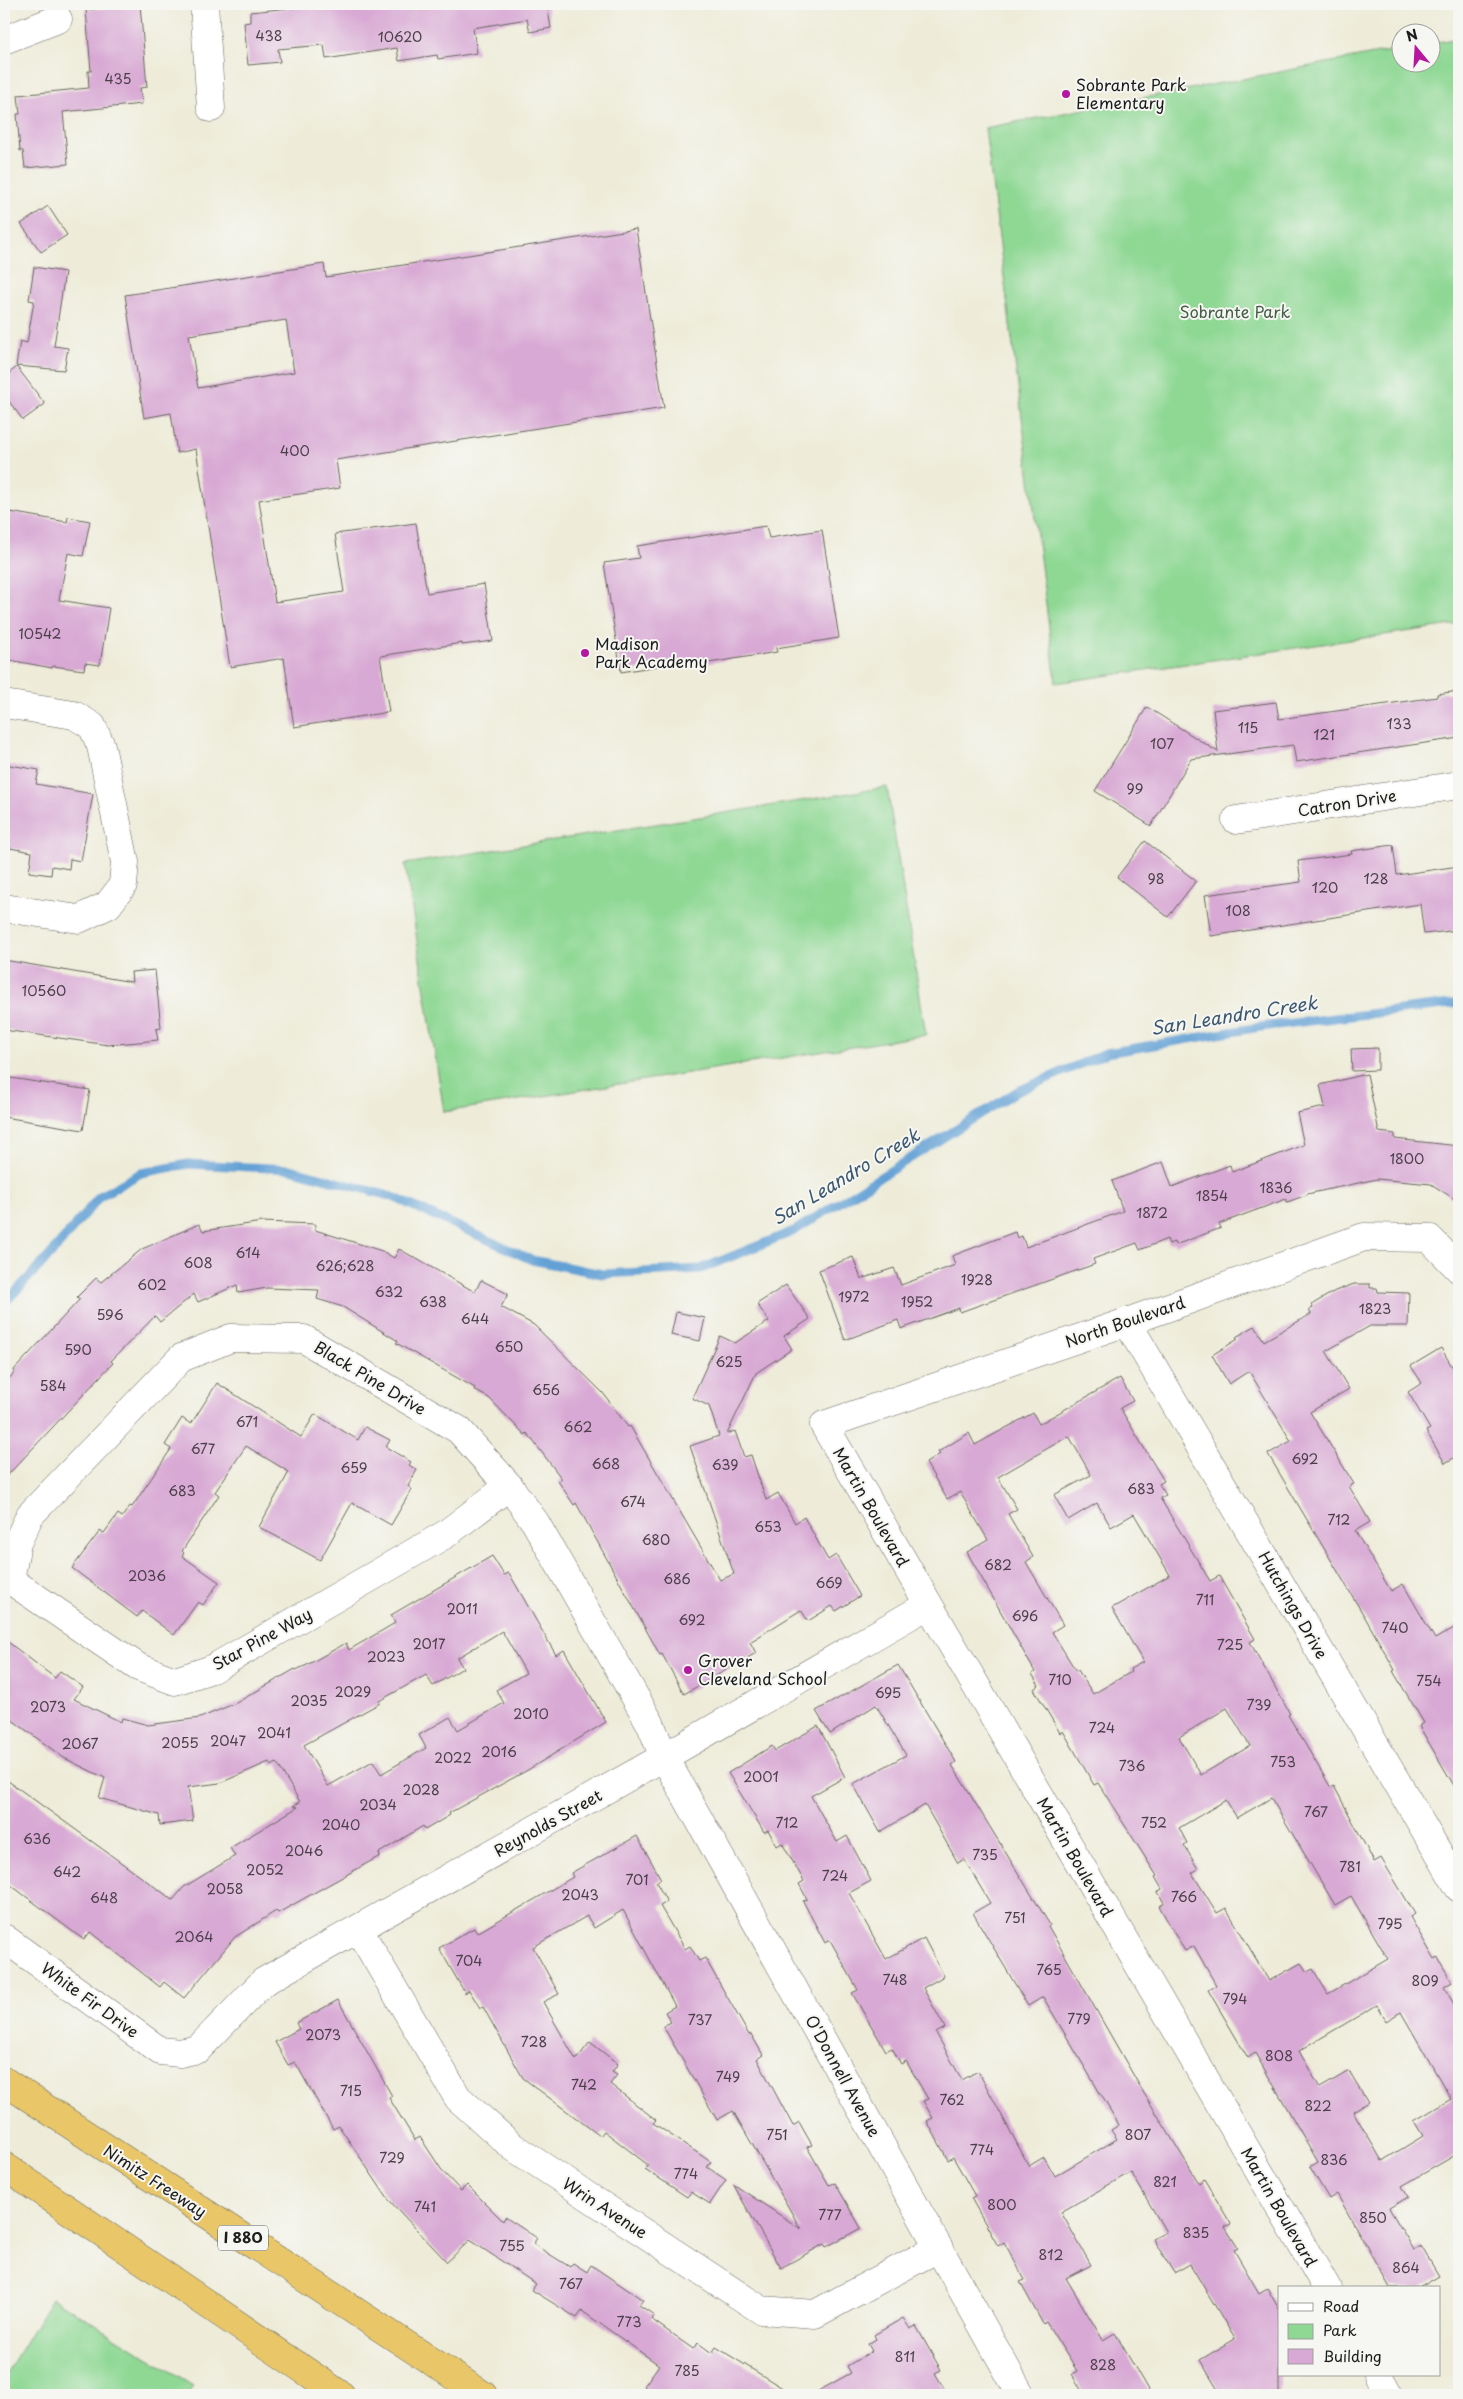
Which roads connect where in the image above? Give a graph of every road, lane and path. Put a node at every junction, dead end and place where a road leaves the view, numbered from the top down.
1 (204, 4) edge
2 (58, 19) dead end
3 (4, 40) edge
4 (211, 108) dead end
5 (4, 704) edge
6 (1459, 785) edge
7 (1236, 820) dead end
8 (4, 908) edge
9 (1459, 1269) edge
10 (1127, 1322) junction
11 (824, 1425) joint
12 (509, 1486) junction
13 (7, 1581) edge
14 (928, 1605) junction
15 (664, 1757) junction
16 (1459, 1888) edge
17 (359, 1930) junction
18 (4, 1938) edge
19 (180, 2053) joint
20 (4, 2081) edge
21 (4, 2166) edge
22 (938, 2248) junction
23 (1325, 2286) edge
24 (1379, 2376) edge
25 (341, 2395) edge
26 (483, 2395) edge
27 (1021, 2395) edge
28 (1389, 2395) edge

1 - 4 street
2 - 3 street
5 - 8 street
6 - 7 street, Catron Drive
9 - 10 street, North Boulevard
10 - 11 street, North Boulevard
10 - 16 street, Hutchings Drive
11 - 14 street, Martin Boulevard
12 - 13 street, Star Pine Way
12 - 13 street, Black Pine Drive
12 - 15 street, Black Pine Drive
14 - 15 street, Reynolds Street
14 - 23 street, Martin Boulevard
15 - 17 street, Reynolds Street
15 - 22 street, O'Donnell Avenue
17 - 19 street, Reynolds Street
17 - 22 street, Wrin Avenue
18 - 19 street, White Fir Drive
20 - 26 highway, Nimitz Freeway / I 880
21 - 25 highway
22 - 27 street, O'Donnell Avenue
24 - 28 street

